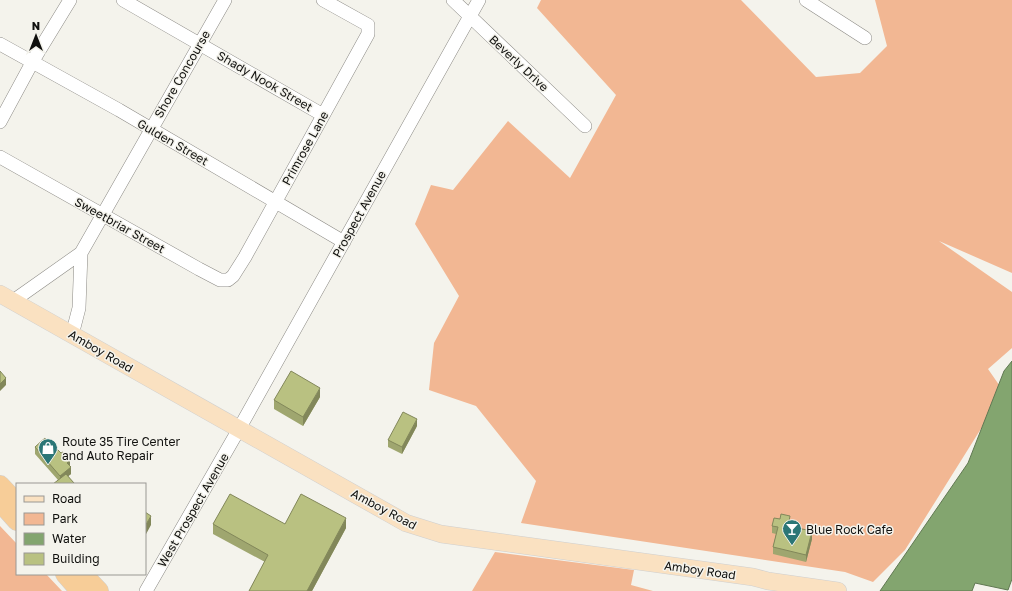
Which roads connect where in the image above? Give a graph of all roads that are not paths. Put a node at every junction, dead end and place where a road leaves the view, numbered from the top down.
1 (70, 0) edge
2 (123, 0) edge
3 (225, 0) edge
4 (323, 0) edge
5 (453, 0) edge
6 (479, 0) edge
7 (806, 0) edge
8 (470, 16) junction
9 (865, 38) dead end
10 (200, 43) junction
11 (0, 44) edge
12 (32, 63) junction
13 (323, 115) junction
14 (0, 122) edge
15 (585, 126) dead end
16 (151, 129) junction
17 (0, 157) edge
18 (276, 201) junction
19 (102, 215) junction
20 (344, 242) junction
21 (80, 253) junction
22 (238, 267) joint
23 (7, 297) edge
24 (72, 335) junction
25 (239, 429) junction
26 (0, 485) edge
27 (0, 502) edge
28 (16, 502) edge
29 (16, 520) edge
30 (66, 575) edge
31 (84, 575) edge
32 (80, 591) edge
33 (99, 591) edge
34 (146, 591) edge
35 (838, 591) edge

1 - 12 street
2 - 10 street, Shady Nook Street
3 - 10 street, Shore Concourse
4 - 13 street, Primrose Lane
5 - 8 street, Beverly Drive
6 - 8 street, Prospect Avenue
7 - 9 street
8 - 15 street, Beverly Drive
8 - 20 street, Prospect Avenue
10 - 13 street, Shady Nook Street
10 - 16 street, Shore Concourse
11 - 12 street, Gulden Street
12 - 14 street
12 - 16 street, Gulden Street
13 - 18 street, Primrose Lane
16 - 18 street, Gulden Street
16 - 19 street, Shore Concourse
17 - 19 street, Sweetbriar Street
18 - 20 street, Gulden Street
18 - 22 street, Primrose Lane
19 - 21 street, Shore Concourse
19 - 22 street, Sweetbriar Street
20 - 25 street, Prospect Avenue
21 - 23 street, Shore Concourse
21 - 24 street, Shore Concourse
23 - 24 main road, Amboy Road
24 - 25 main road, Amboy Road
25 - 34 street, West Prospect Avenue
25 - 35 main road, Amboy Road
26 - 28 highway
27 - 29 highway
30 - 32 highway
31 - 33 highway

